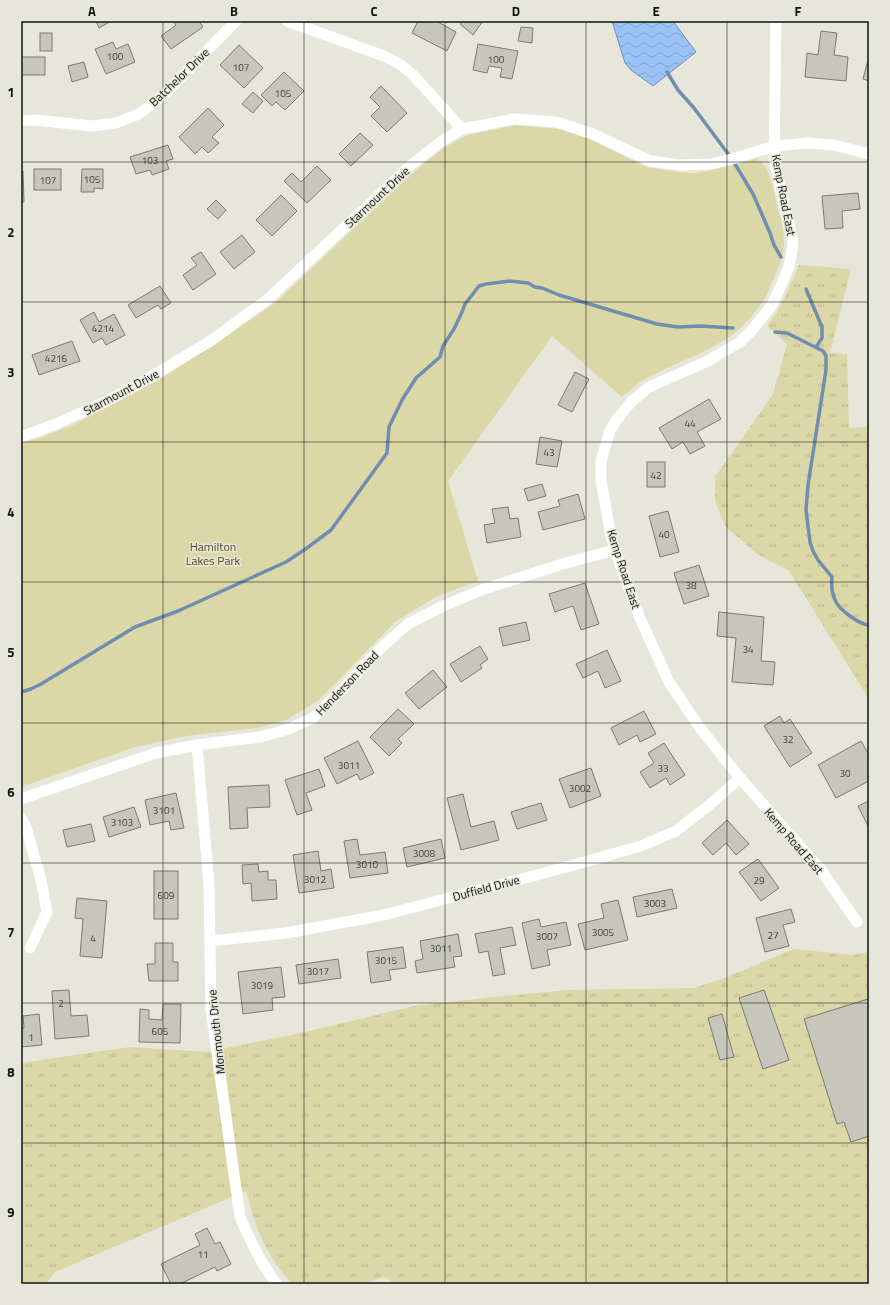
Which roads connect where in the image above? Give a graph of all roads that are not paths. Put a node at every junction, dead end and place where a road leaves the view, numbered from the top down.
1 (236, 21) edge
2 (287, 21) edge
3 (776, 21) edge
4 (21, 121) edge
5 (462, 129) junction
6 (775, 146) junction
7 (869, 154) edge
8 (21, 437) edge
9 (615, 550) junction
10 (197, 745) junction
11 (740, 778) junction
12 (21, 799) edge
13 (21, 818) edge
14 (857, 922) dead end
15 (210, 941) junction
16 (30, 948) dead end
17 (274, 1283) edge

1 - 4 street, Batchelor Drive
2 - 5 street
3 - 6 street, Kemp Road East
5 - 6 street, Starmount Drive
5 - 8 street, Starmount Drive
6 - 7 street, Starmount Drive
6 - 9 street, Kemp Road East
9 - 10 street, Henderson Road
9 - 11 street, Kemp Road East
10 - 12 street, Henderson Road
10 - 15 street, Monmouth Drive
11 - 14 street, Kemp Road East
11 - 15 street, Duffield Drive
13 - 16 street
15 - 17 street, Monmouth Drive

